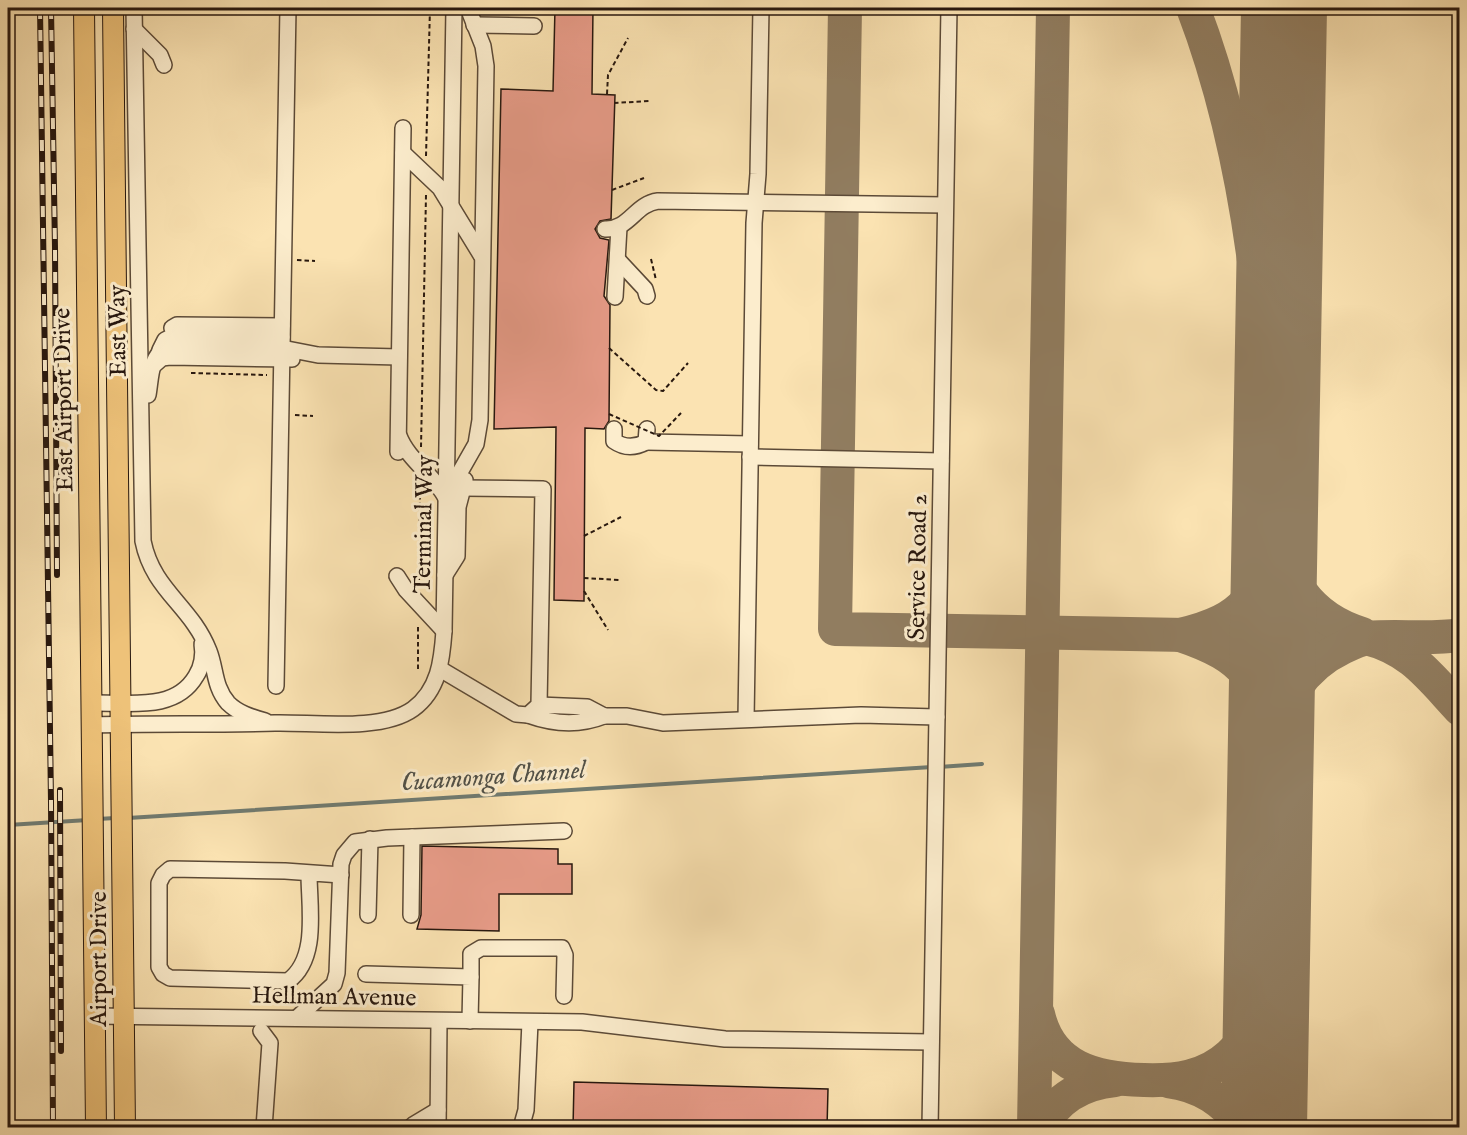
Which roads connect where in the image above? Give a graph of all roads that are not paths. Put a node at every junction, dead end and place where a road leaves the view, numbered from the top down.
1 (84, 8) edge
2 (113, 8) edge
3 (134, 8) edge
4 (288, 8) edge
5 (454, 8) edge
6 (468, 8) edge
7 (761, 8) edge
8 (949, 8) edge
9 (474, 25) junction
10 (534, 26) dead end
11 (134, 29) junction
12 (164, 65) dead end
13 (403, 128) dead end
14 (403, 153) junction
15 (450, 203) junction
16 (756, 203) junction
17 (945, 205) junction
18 (482, 258) junction
19 (618, 260) junction
20 (280, 352) junction
21 (399, 357) junction
22 (154, 362) junction
23 (611, 422) road end
24 (141, 427) junction
25 (398, 433) junction
26 (750, 451) junction
27 (398, 452) dead end
28 (469, 456) junction
29 (941, 461) junction
30 (463, 488) junction
31 (446, 498) junction
32 (397, 576) dead end
33 (445, 576) junction
34 (444, 631) junction
35 (200, 635) junction
36 (440, 669) junction
37 (276, 686) dead end
38 (122, 702) junction
39 (92, 703) junction
40 (533, 710) junction
41 (937, 717) junction
42 (746, 719) junction
43 (274, 723) junction
44 (93, 724) junction
45 (123, 724) junction
46 (93, 791) joint
47 (564, 831) dead end
48 (412, 837) junction
49 (370, 839) junction
50 (309, 874) junction
51 (341, 875) junction
52 (368, 915) dead end
53 (411, 915) dead end
54 (366, 975) dead end
55 (471, 977) junction
56 (564, 996) dead end
57 (123, 1015) junction
58 (95, 1016) junction
59 (297, 1018) junction
60 (439, 1020) junction
61 (470, 1021) junction
62 (537, 1022) junction
63 (261, 1024) junction
64 (931, 1042) junction
65 (438, 1110) junction
66 (413, 1125) dead end
67 (96, 1128) edge
68 (125, 1128) edge
69 (264, 1128) edge
70 (438, 1128) edge
71 (521, 1128) edge
72 (930, 1128) edge

1 - 39 main road, East Airport Drive
2 - 38 main road
3 - 11 street, East Way
4 - 20 street
5 - 15 street, Terminal Way
6 - 9 street
7 - 16 street
8 - 17 street, Service Road 2
9 - 10 street
9 - 18 street
11 - 12 street
11 - 24 street, East Way
13 - 14 street
14 - 15 street
14 - 21 street
15 - 18 street
15 - 31 street, Terminal Way
16 - 17 street
16 - 19 street
16 - 26 street
17 - 29 street, Service Road 2
18 - 28 street
19 - 19 street
20 - 21 street
20 - 22 street
20 - 22 street
20 - 22 street
20 - 37 street
21 - 25 street
22 - 24 street
23 - 26 street
24 - 35 street, East Way
25 - 27 street
25 - 31 street
26 - 29 street
26 - 42 street
28 - 30 street
28 - 31 street
29 - 41 street, Service Road 2
30 - 33 street
30 - 40 street
31 - 33 street, Terminal Way
32 - 34 street
33 - 34 street, Terminal Way
34 - 36 street, Terminal Way
35 - 38 street
35 - 43 street, East Way
36 - 40 street
36 - 43 street, Terminal Way
38 - 39 street
38 - 45 main road
39 - 44 main road, East Airport Drive
40 - 42 street
41 - 42 street
41 - 64 street, Service Road 2
43 - 45 street, Terminal Way
44 - 45 street, Terminal Way
44 - 46 main road, East Airport Drive
45 - 57 main road, Airport Drive
46 - 58 main road, Airport Drive
47 - 48 street
48 - 49 street
48 - 53 street
49 - 51 street
49 - 52 street
50 - 50 street
50 - 51 street
51 - 59 street
54 - 55 street
55 - 56 street
55 - 61 street
57 - 58 street, Hellman Avenue
57 - 63 street, Hellman Avenue
57 - 68 main road, Airport Drive
58 - 67 main road, Airport Drive
59 - 60 street, Hellman Avenue
59 - 63 street, Hellman Avenue
60 - 61 street, Hellman Avenue
60 - 65 street
61 - 62 street, Hellman Avenue
62 - 64 street, Hellman Avenue
62 - 71 street
63 - 69 street
64 - 72 street, Service Road 2
65 - 66 street
65 - 70 street

